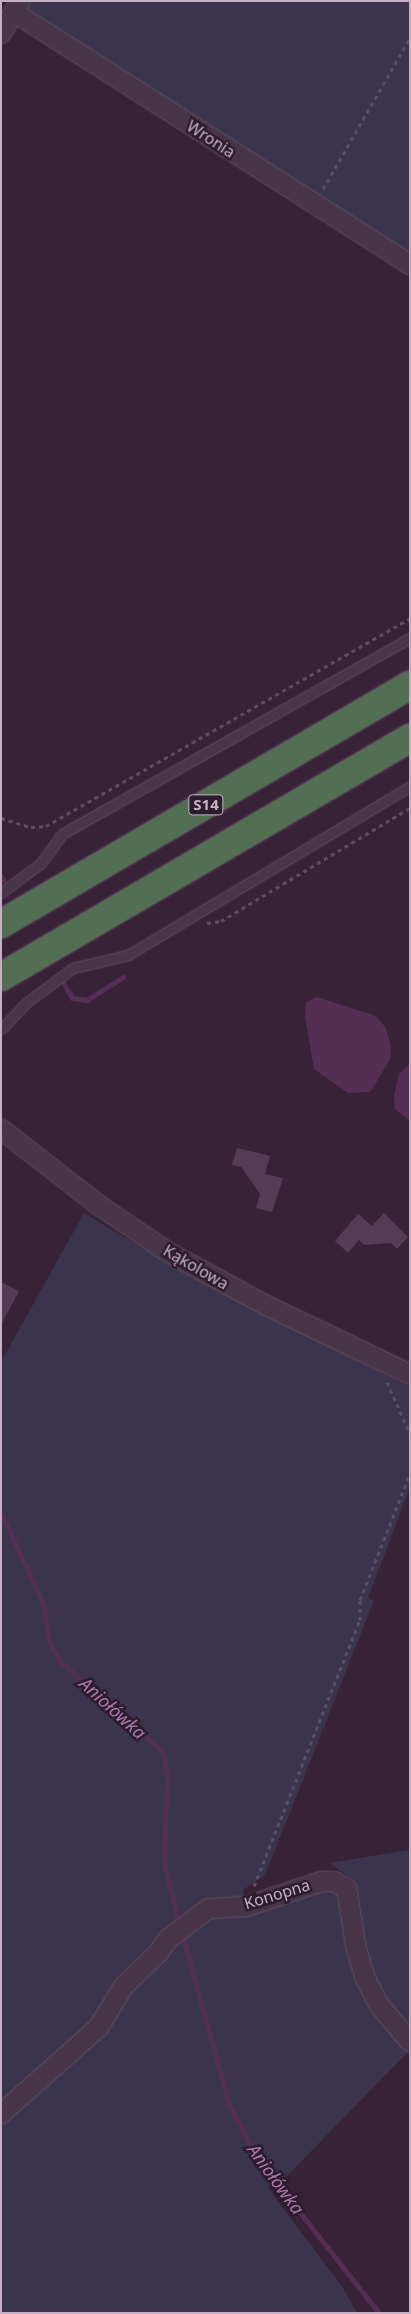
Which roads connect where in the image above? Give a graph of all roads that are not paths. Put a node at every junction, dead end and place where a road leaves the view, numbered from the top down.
1 (17, 6) edge
2 (1, 32) edge
3 (410, 264) edge
4 (410, 638) edge
5 (410, 685) edge
6 (410, 738) edge
7 (410, 786) edge
8 (1, 893) edge
9 (1, 924) edge
10 (1, 977) edge
11 (1, 1029) edge
12 (1, 1129) edge
13 (410, 1374) edge
14 (410, 2042) edge
15 (1, 2113) edge

1 - 2 street
1 - 3 street, Wronia
4 - 8 lane
5 - 9 highway, S14
6 - 10 highway
7 - 11 lane
12 - 13 street, Kąkolowa
14 - 15 street, Konopna

